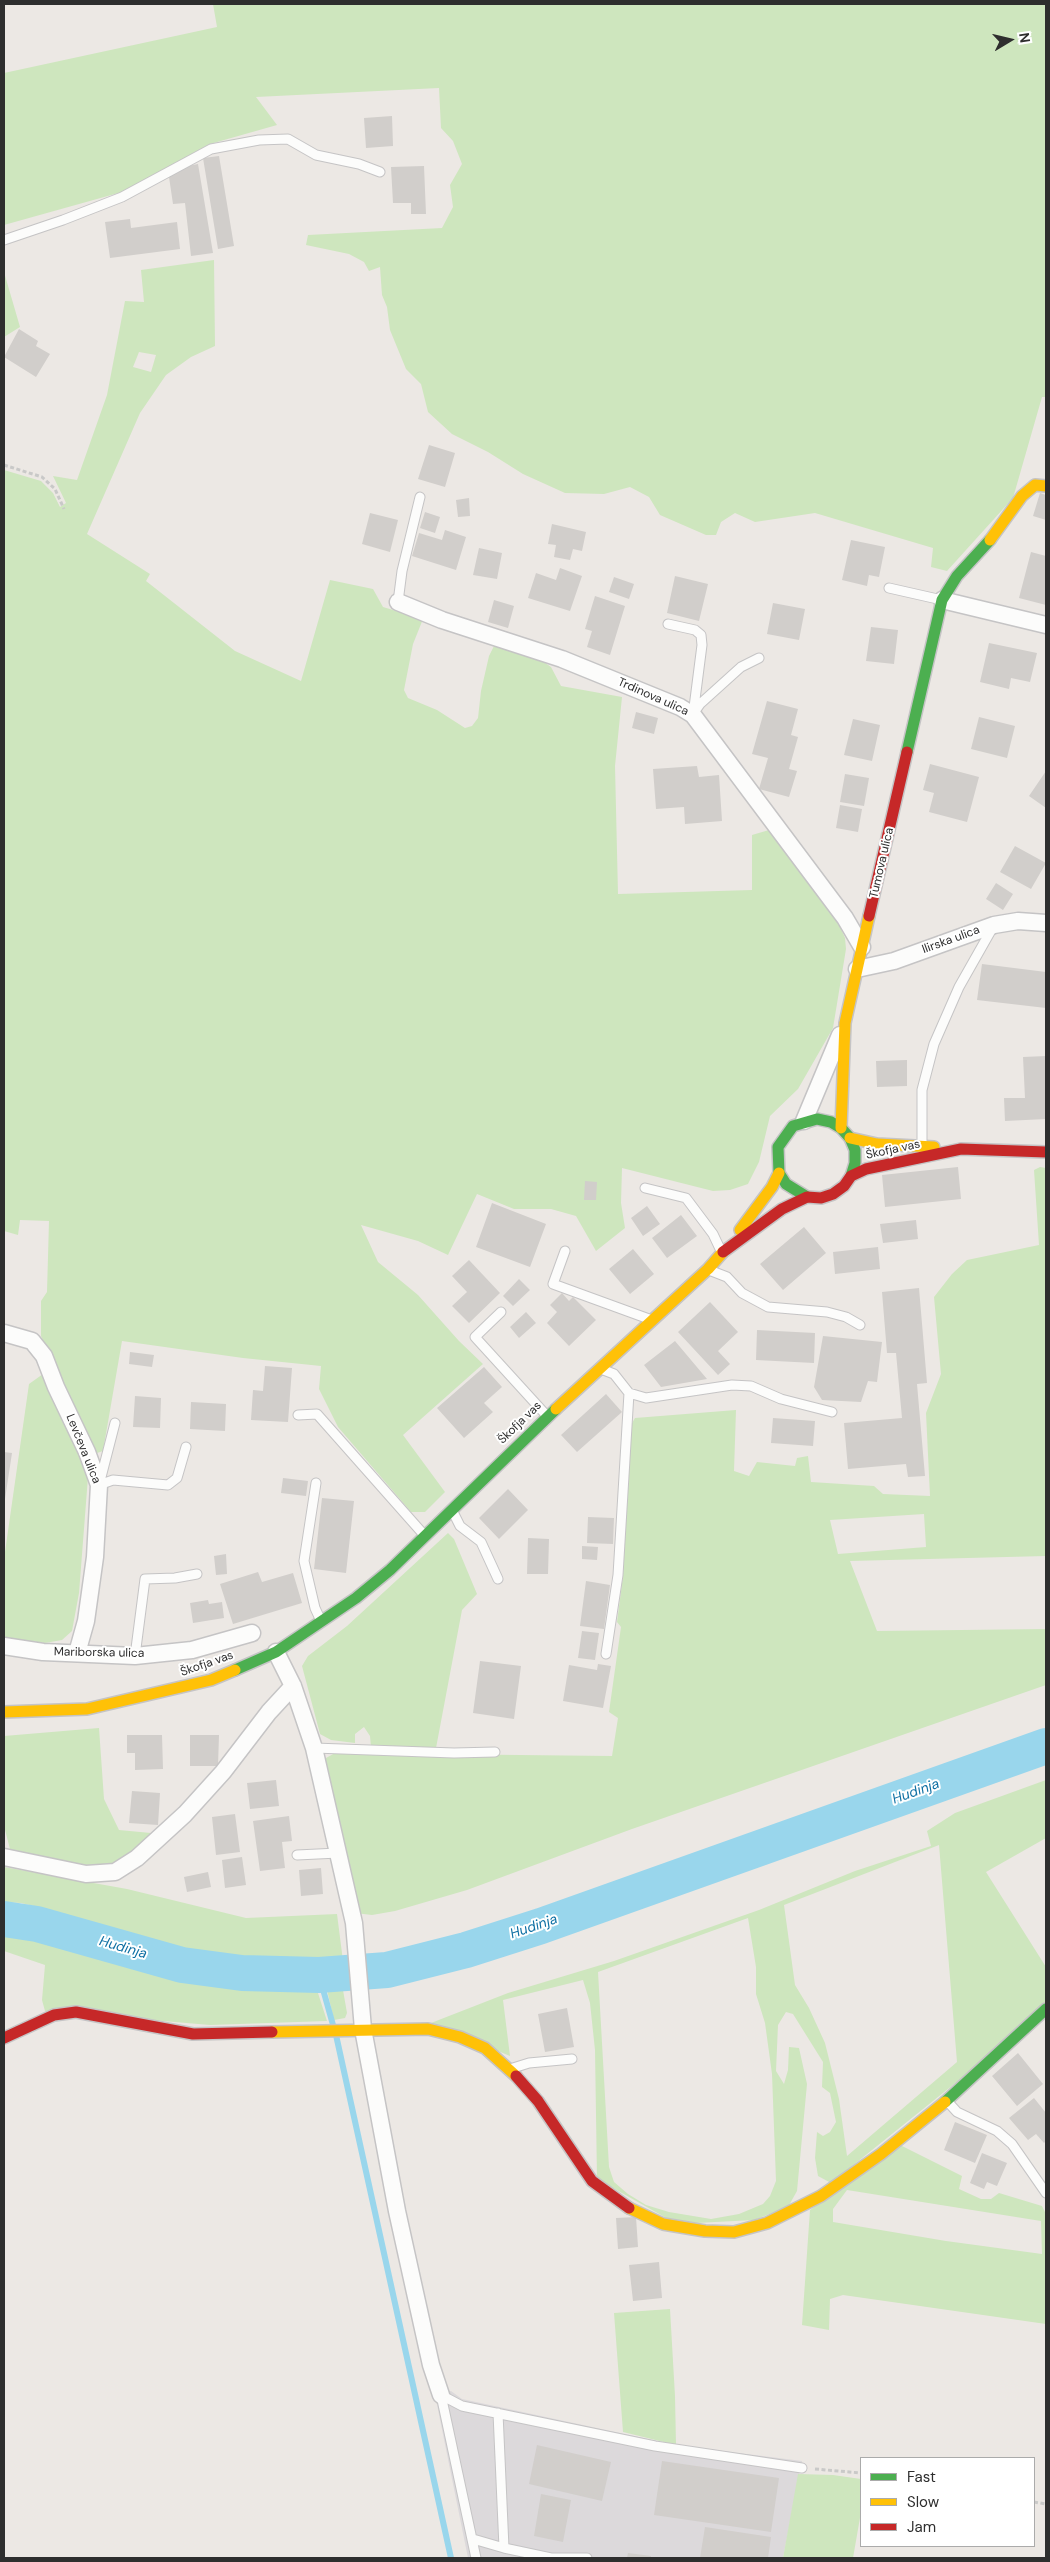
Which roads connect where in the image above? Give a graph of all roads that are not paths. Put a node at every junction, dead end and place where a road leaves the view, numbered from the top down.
1 (380, 172) dead end
2 (4, 240) edge
3 (1046, 486) edge
4 (420, 497) dead end
5 (889, 588) dead end
6 (942, 600) junction
7 (398, 602) joint
8 (668, 624) dead end
9 (1046, 624) edge
10 (759, 658) dead end
11 (693, 715) junction
12 (1046, 923) edge
13 (994, 925) junction
14 (862, 947) junction
15 (857, 969) junction
16 (845, 1023) junction
17 (804, 1121) junction
18 (841, 1128) junction
19 (850, 1138) junction
20 (922, 1146) junction
21 (961, 1150) junction
22 (1046, 1152) edge
23 (779, 1173) junction
24 (851, 1176) junction
25 (645, 1188) dead end
26 (807, 1197) junction
27 (565, 1251) dead end
28 (722, 1253) junction
29 (708, 1269) junction
30 (501, 1312) dead end
31 (652, 1320) junction
32 (860, 1325) dead end
33 (4, 1333) edge
34 (599, 1368) junction
35 (628, 1394) junction
36 (832, 1412) dead end
37 (298, 1414) dead end
38 (547, 1417) junction
39 (115, 1423) dead end
40 (186, 1447) dead end
41 (316, 1483) dead end
42 (99, 1485) junction
43 (452, 1510) junction
44 (425, 1536) junction
45 (197, 1574) dead end
46 (498, 1579) dead end
47 (321, 1621) junction
48 (252, 1633) dead end
49 (4, 1646) edge
50 (276, 1652) junction
51 (77, 1653) junction
52 (606, 1654) dead end
53 (135, 1656) junction
54 (293, 1686) junction
55 (4, 1712) edge
56 (314, 1748) junction
57 (495, 1752) dead end
58 (338, 1853) junction
59 (297, 1855) dead end
60 (4, 1857) edge
61 (1046, 2009) edge
62 (356, 2030) junction
63 (4, 2038) edge
64 (572, 2059) dead end
65 (510, 2069) junction
66 (947, 2101) junction
67 (1046, 2193) edge
68 (441, 2395) junction
69 (498, 2413) junction
70 (802, 2468) road end
71 (472, 2539) junction
72 (504, 2548) junction
73 (476, 2558) edge
74 (587, 2558) edge

1 - 2 lane
3 - 6 street, Tumova ulica
4 - 7 lane
5 - 6 lane
6 - 9 street
6 - 14 street, Tumova ulica
7 - 11 street, Trdinova ulica
8 - 11 lane
10 - 11 lane
11 - 14 street, Trdinova ulica
12 - 13 street, Ilirska ulica
13 - 15 street, Ilirska ulica
13 - 20 lane
14 - 15 street, Tumova ulica
15 - 16 street, Tumova ulica
16 - 17 street
16 - 18 street, Tumova ulica
17 - 18 street
17 - 23 street
18 - 19 street
19 - 20 street
19 - 24 street
20 - 21 street
21 - 22 street, Škofja vas
21 - 24 street, Škofja vas
23 - 26 street
23 - 28 street
24 - 26 street, Škofja vas
25 - 28 lane
26 - 28 street, Škofja vas
27 - 31 lane
28 - 29 street, Škofja vas
29 - 31 street, Škofja vas
29 - 32 lane
30 - 38 lane
31 - 34 street, Škofja vas
33 - 42 street, Levčeva ulica
34 - 35 lane
34 - 38 street, Škofja vas
35 - 36 lane
35 - 52 lane
37 - 44 lane
38 - 43 street, Škofja vas
39 - 42 lane
40 - 42 lane
41 - 47 lane
42 - 51 street, Levčeva ulica
43 - 44 street, Škofja vas
43 - 46 lane
44 - 47 street, Škofja vas
45 - 53 lane
47 - 50 street, Škofja vas
48 - 53 street, Mariborska ulica
49 - 51 street, Mariborska ulica
50 - 54 street
50 - 55 street, Škofja vas
51 - 53 street, Mariborska ulica
54 - 56 street
54 - 60 street
56 - 57 lane
56 - 58 street
58 - 59 lane
58 - 62 street
61 - 66 street
62 - 63 street
62 - 65 street
62 - 68 street
64 - 65 lane
65 - 66 street
66 - 67 lane
68 - 69 lane
68 - 71 lane
69 - 70 lane
69 - 72 lane
71 - 72 lane
71 - 73 lane
72 - 74 lane

